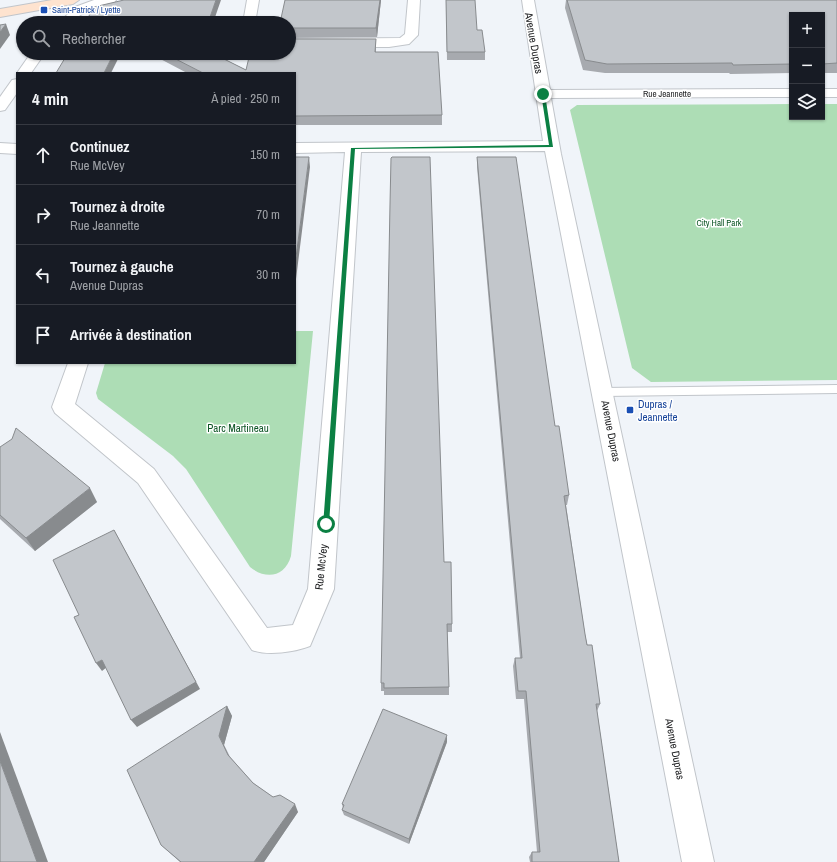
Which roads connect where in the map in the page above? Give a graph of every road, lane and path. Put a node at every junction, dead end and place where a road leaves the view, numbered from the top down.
1 (60, 0) edge
2 (110, 0) edge
3 (253, 0) edge
4 (414, 0) edge
5 (528, 0) edge
6 (0, 2) edge
7 (76, 4) edge
8 (0, 13) edge
9 (70, 16) edge
10 (251, 16) edge
11 (296, 43) edge
12 (33, 60) edge
13 (25, 72) edge
14 (16, 84) edge
15 (789, 93) edge
16 (825, 93) edge
17 (837, 93) edge
18 (543, 94) junction
19 (0, 107) edge
20 (552, 146) junction
21 (0, 148) edge
22 (296, 148) edge
23 (353, 148) junction
24 (16, 149) edge
25 (78, 364) edge
26 (837, 389) edge
27 (603, 392) junction
28 (698, 862) edge

1 - 6 main road
2 - 7 street
3 - 10 street
4 - 11 street
5 - 18 street, Avenue Dupras
7 - 8 main road
7 - 9 street
12 - 13 street
14 - 19 street
15 - 18 street, Rue Jeannette
16 - 17 street
18 - 20 street, Avenue Dupras
20 - 23 street
20 - 27 street, Avenue Dupras
21 - 24 street
22 - 23 street
23 - 25 street, Rue McVey
26 - 27 lane
27 - 28 street, Avenue Dupras

